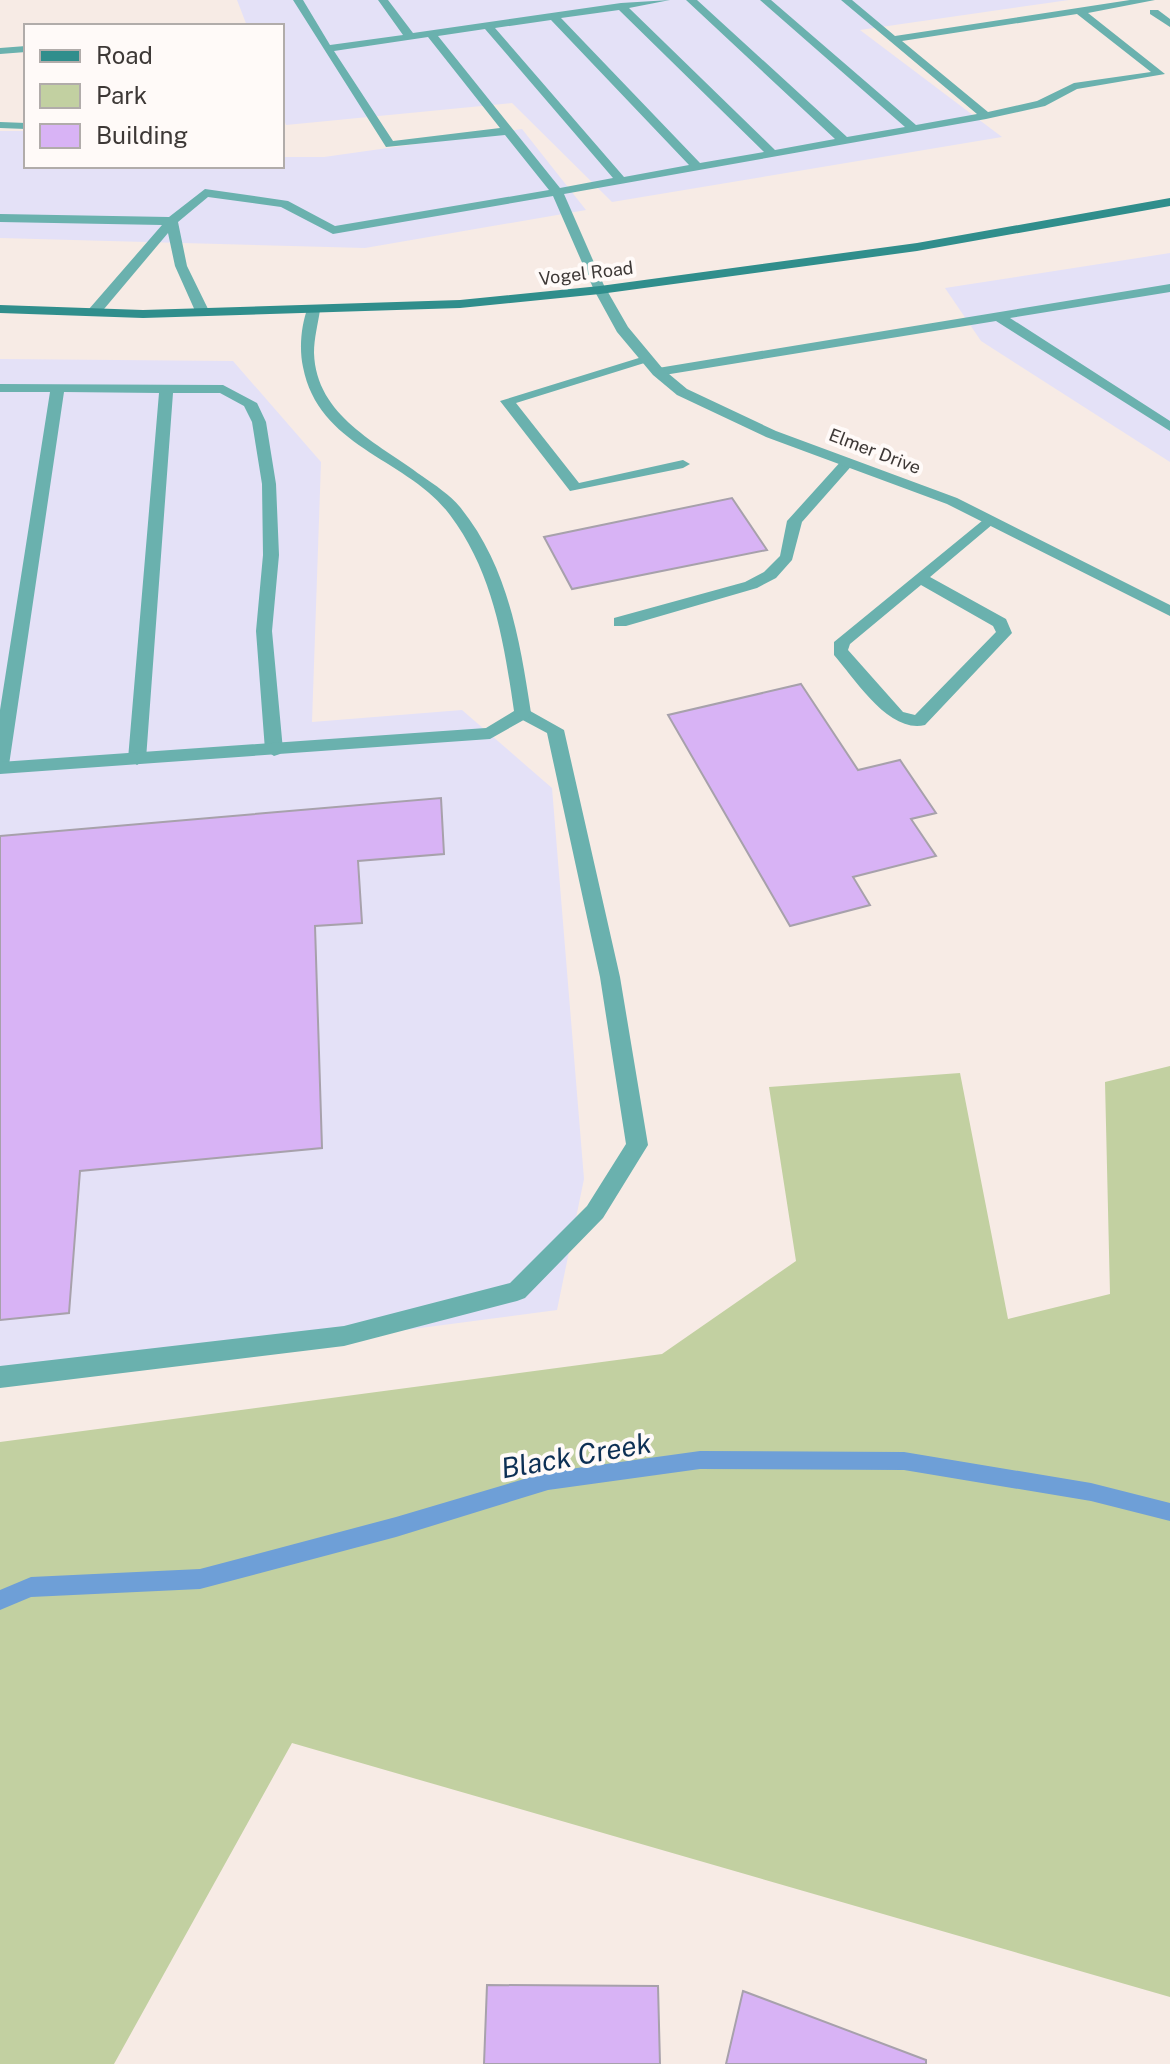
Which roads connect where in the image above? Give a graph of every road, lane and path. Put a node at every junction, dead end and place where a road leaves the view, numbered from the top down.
1 (298, 0) edge
2 (383, 0) edge
3 (665, 0) edge
4 (691, 0) edge
5 (765, 0) edge
6 (846, 0) edge
7 (1144, 0) edge
8 (621, 6) junction
9 (1079, 11) junction
10 (553, 16) junction
11 (1170, 24) edge
12 (488, 26) junction
13 (431, 34) junction
14 (410, 37) junction
15 (893, 39) junction
16 (24, 49) edge
17 (327, 49) junction
18 (0, 51) edge
19 (986, 116) junction
20 (0, 125) edge
21 (24, 126) edge
22 (914, 129) junction
23 (508, 131) junction
24 (844, 141) junction
25 (773, 154) junction
26 (697, 167) junction
27 (621, 180) junction
28 (557, 192) junction
29 (1168, 202) edge
30 (0, 218) edge
31 (172, 221) junction
32 (1170, 288) edge
33 (600, 290) junction
34 (0, 309) edge
35 (313, 310) junction
36 (94, 312) junction
37 (203, 313) junction
38 (996, 315) junction
39 (647, 360) junction
40 (658, 372) junction
41 (0, 388) edge
42 (58, 388) junction
43 (166, 389) junction
44 (1170, 427) edge
45 (848, 462) junction
46 (683, 464) dead end
47 (988, 521) junction
48 (920, 578) junction
49 (1170, 611) edge
50 (620, 622) dead end
51 (523, 713) junction
52 (274, 750) junction
53 (137, 759) junction
54 (0, 767) edge
55 (0, 1377) edge

1 - 17 street
2 - 14 street
3 - 8 street
4 - 24 street
5 - 22 street
6 - 15 street
7 - 9 street
7 - 11 street
8 - 10 street
8 - 25 street
9 - 15 street
9 - 19 street
10 - 12 street
10 - 26 street
12 - 13 street
12 - 27 street
13 - 14 street
13 - 23 street, Elmer Drive
14 - 17 street
15 - 19 street
16 - 18 street
17 - 23 street
19 - 22 street
20 - 21 street
22 - 24 street
23 - 28 street, Elmer Drive
24 - 25 street
25 - 26 street
26 - 27 street
27 - 28 street
28 - 31 street
28 - 33 street, Elmer Drive
29 - 33 main road, Vogel Road
30 - 31 street
31 - 36 street
31 - 37 street
32 - 38 street
33 - 35 main road, Vogel Road
33 - 39 street, Elmer Drive
34 - 36 main road, Vogel Road
35 - 37 main road, Vogel Road
35 - 51 street
36 - 37 main road, Vogel Road
38 - 40 street
38 - 44 street
39 - 40 street, Elmer Drive
39 - 46 street
40 - 45 street, Elmer Drive
41 - 42 street
42 - 43 street
42 - 54 street
43 - 52 street
43 - 53 street
45 - 47 street, Elmer Drive
45 - 50 street
47 - 48 street
47 - 49 street, Elmer Drive
48 - 48 street
51 - 52 street
51 - 55 street
52 - 53 street
53 - 54 street

